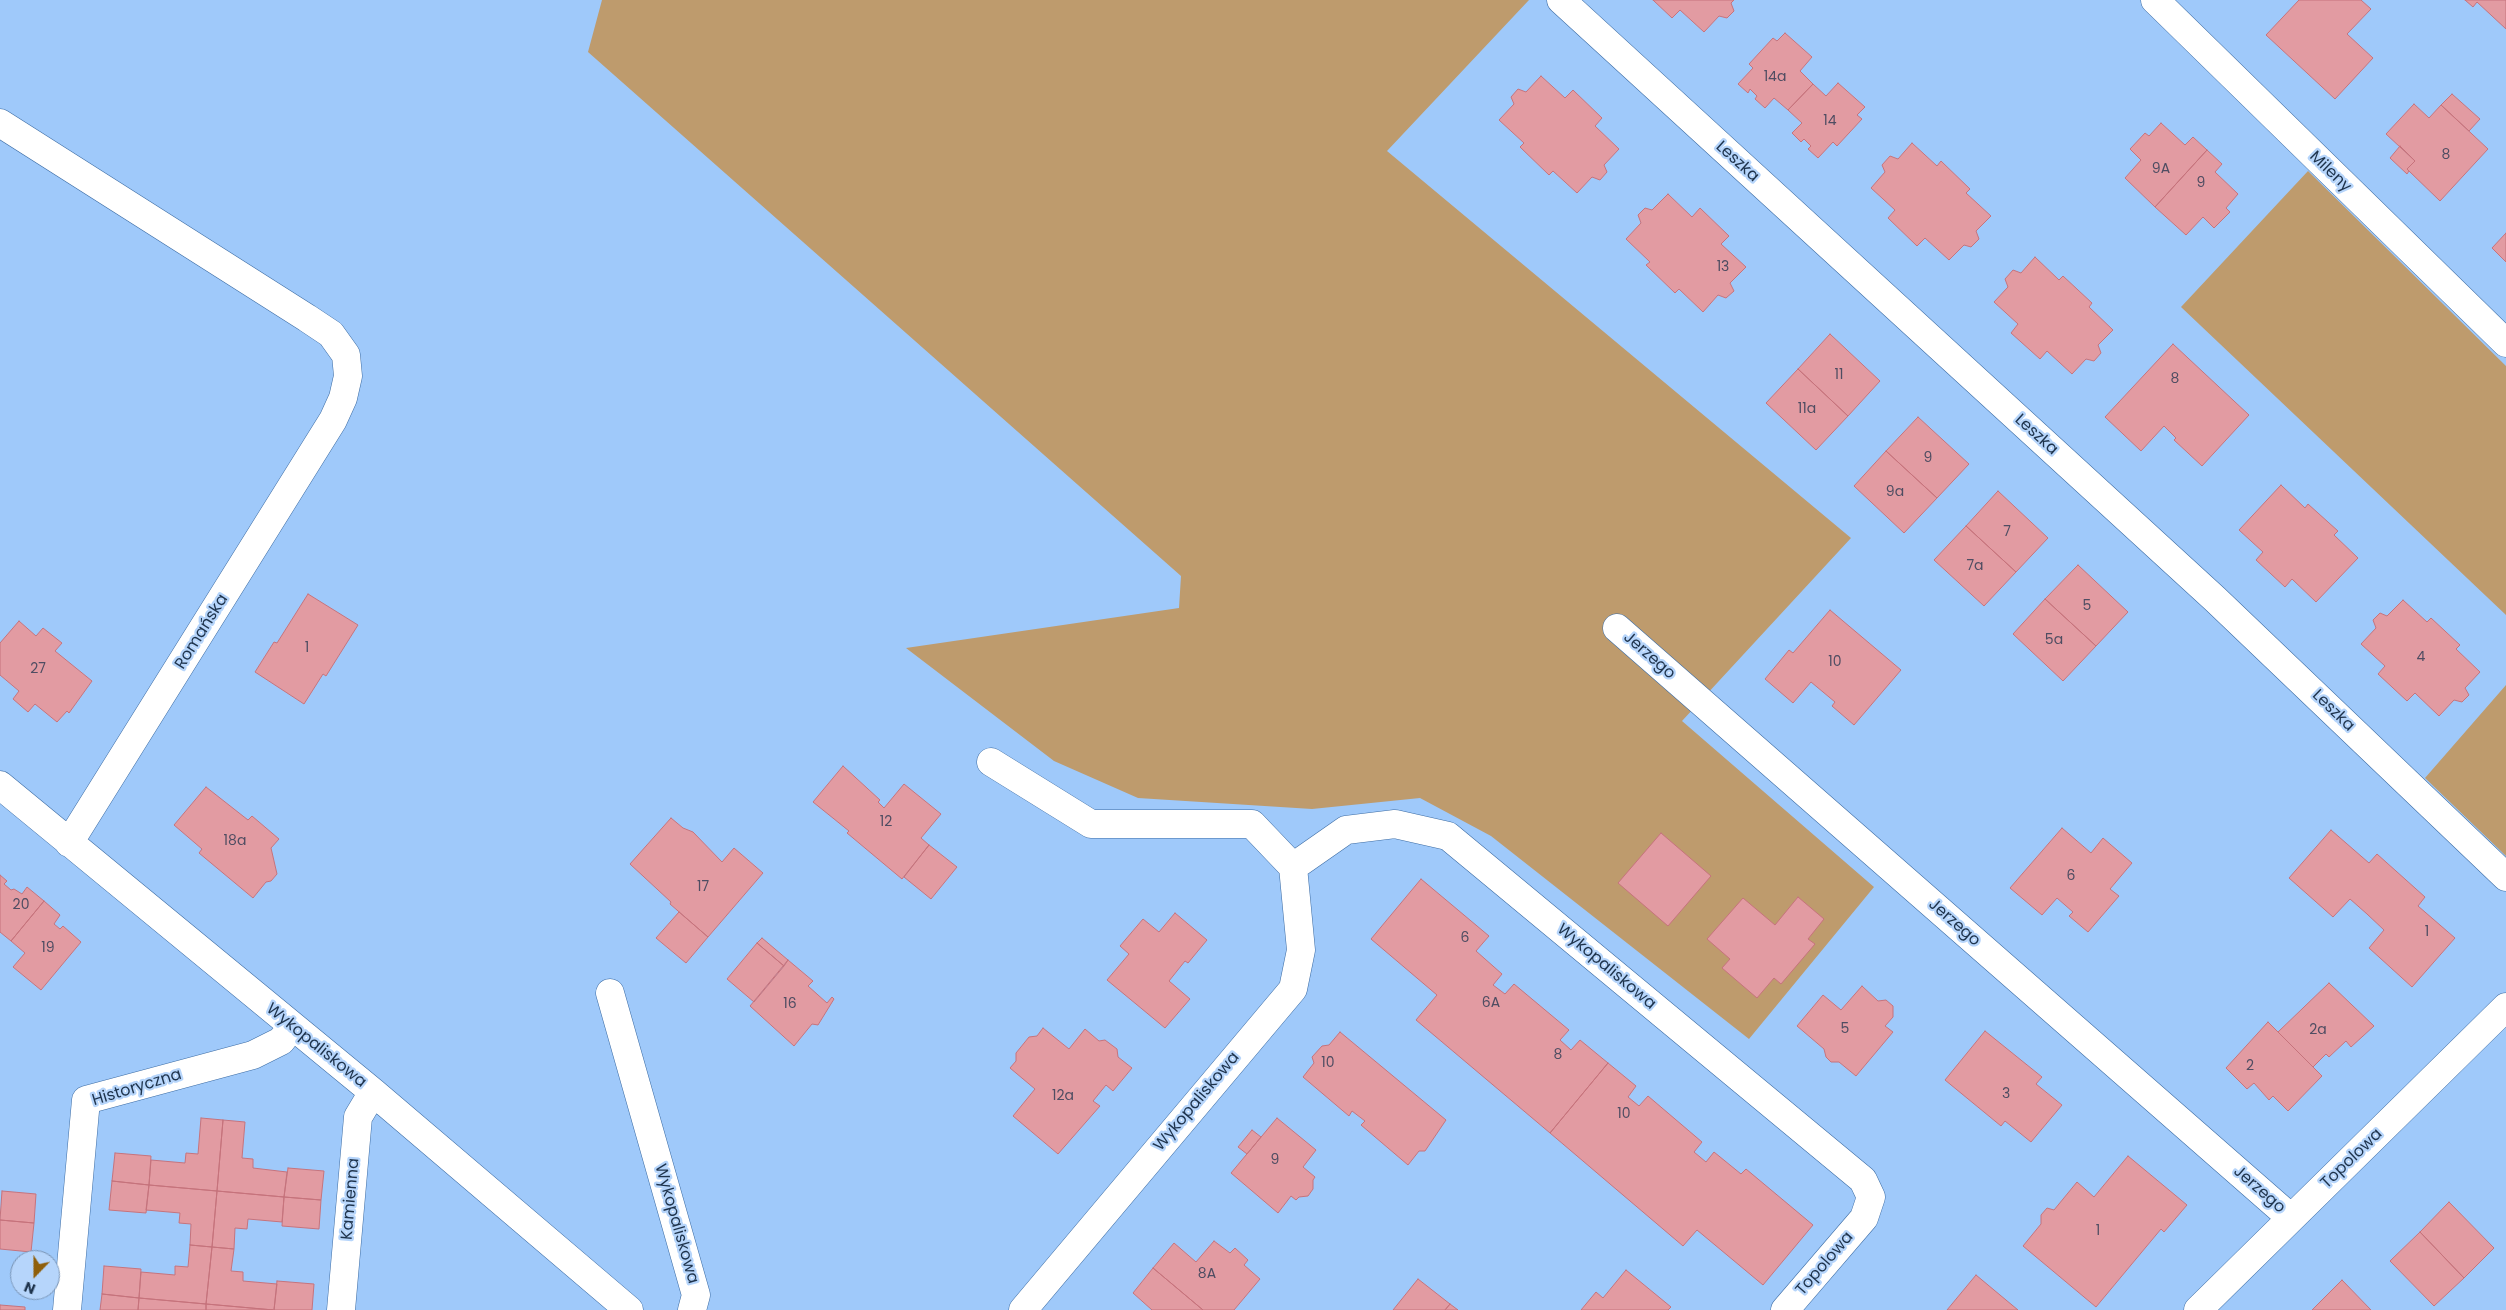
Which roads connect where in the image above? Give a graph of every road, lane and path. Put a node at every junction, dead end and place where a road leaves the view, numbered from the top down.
1 (1561, 0) edge
2 (2155, 0) edge
3 (0, 123) edge
4 (2506, 343) edge
5 (1617, 628) dead end
6 (991, 762) dead end
7 (0, 785) edge
8 (69, 843) junction
9 (1292, 867) junction
10 (2506, 877) edge
11 (610, 993) dead end
12 (2506, 1007) edge
13 (292, 1027) junction
14 (373, 1092) junction
15 (1864, 1218) joint
16 (2291, 1218) junction
17 (67, 1310) edge
18 (341, 1310) edge
19 (629, 1310) edge
20 (692, 1310) edge
21 (1023, 1310) edge
22 (1785, 1310) edge
23 (2198, 1310) edge

1 - 10 street, Leszka
2 - 4 street, Mileny
3 - 8 street, Romańska
5 - 16 street, Jerzego
6 - 9 street
7 - 8 street, Wykopaliskowa
8 - 13 street, Wykopaliskowa
9 - 15 street, Wykopaliskowa
9 - 21 street, Wykopaliskowa
11 - 20 street, Wykopaliskowa
12 - 16 street, Topolowa
13 - 14 street, Wykopaliskowa
13 - 17 street, Historyczna
14 - 18 street, Kamienna
14 - 19 street, Wykopaliskowa
15 - 22 street, Topolowa
16 - 23 street, Topolowa

